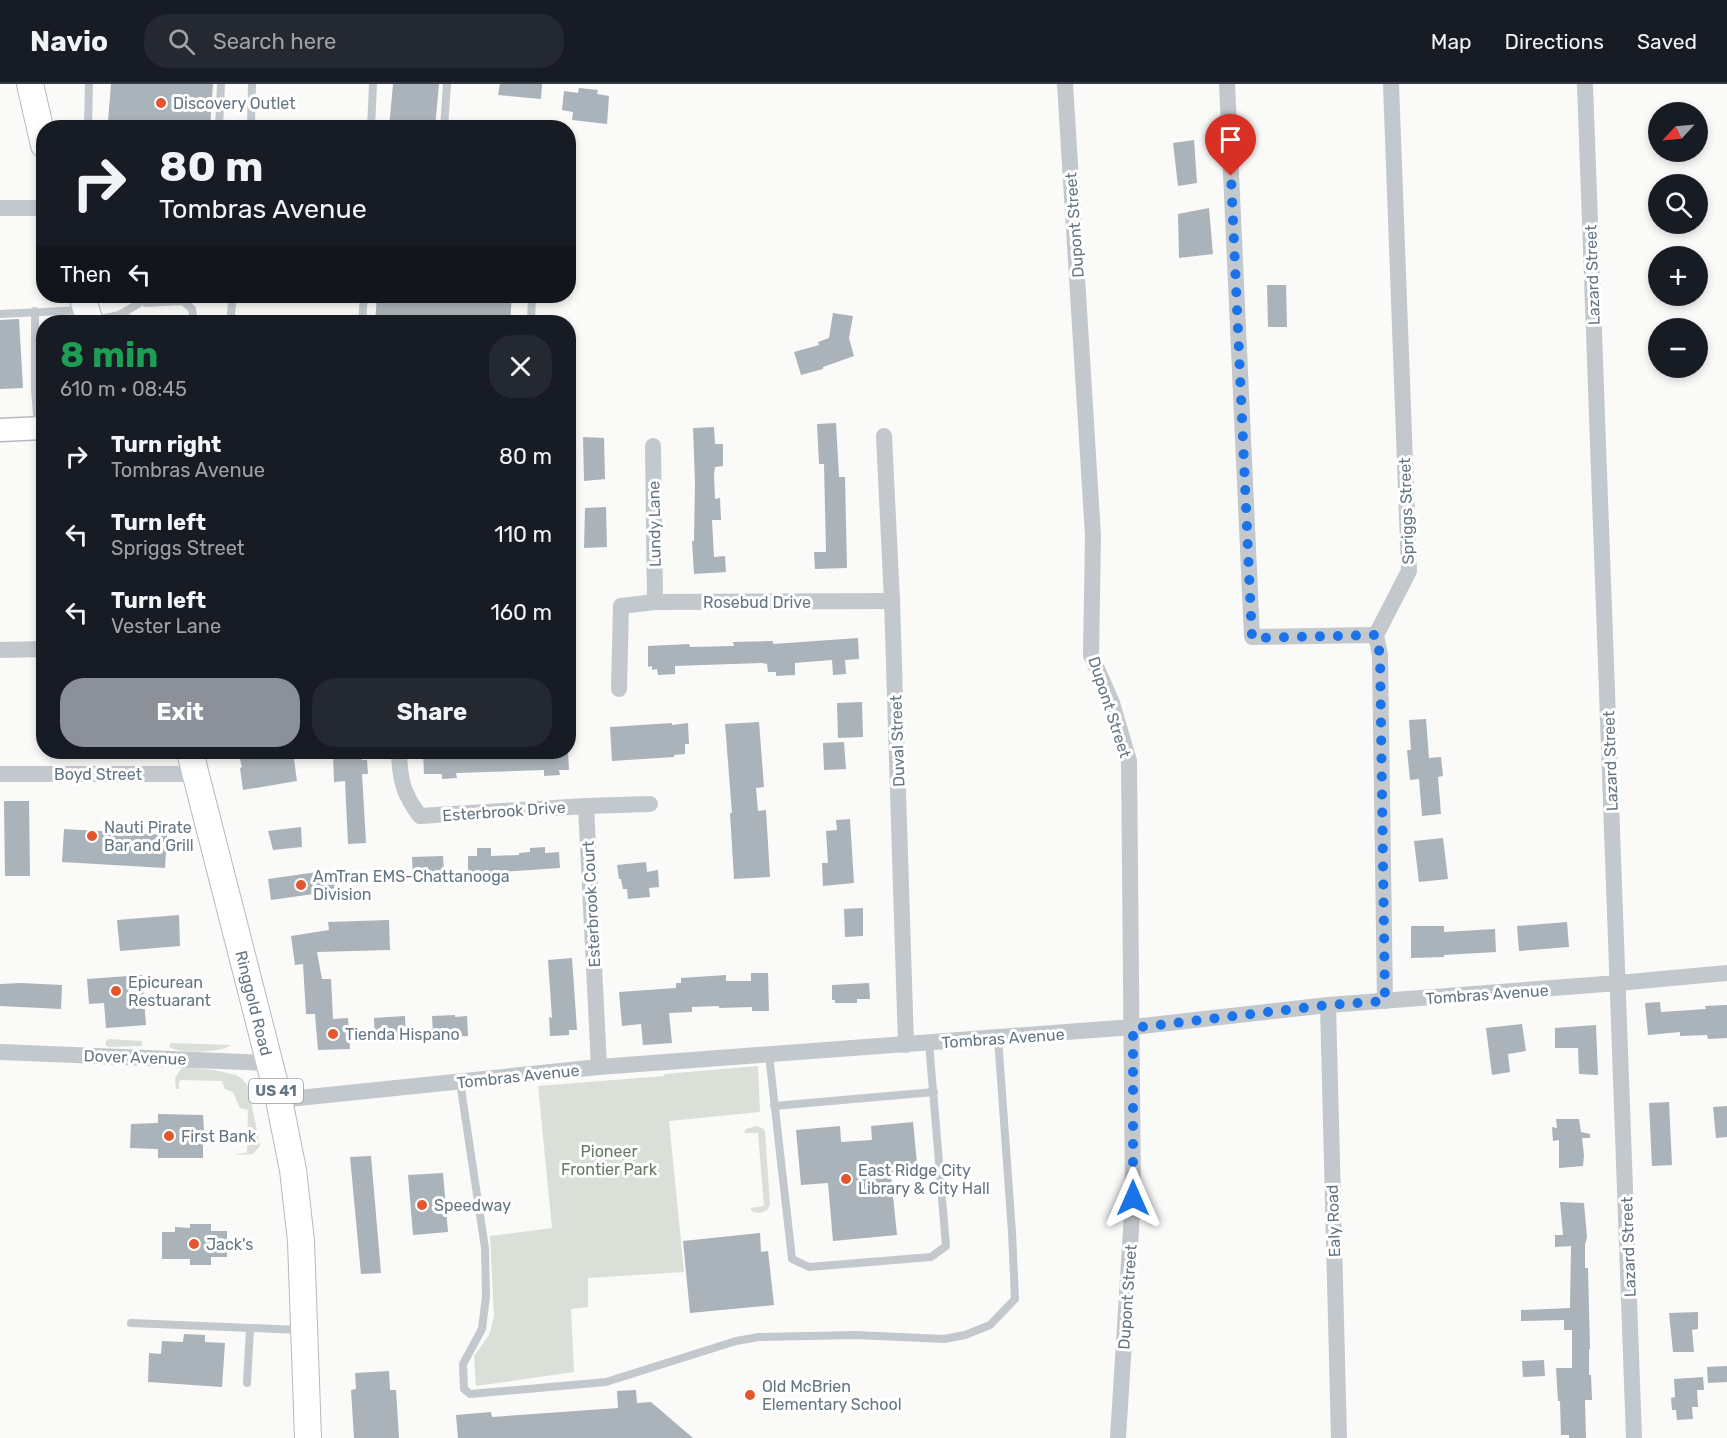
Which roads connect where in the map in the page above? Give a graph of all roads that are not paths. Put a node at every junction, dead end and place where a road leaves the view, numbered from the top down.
1 (30, 84) edge
2 (89, 84) edge
3 (221, 84) edge
4 (252, 84) edge
5 (373, 84) edge
6 (447, 84) edge
7 (1065, 84) edge
8 (1227, 84) edge
9 (1391, 84) edge
10 (1585, 84) edge
11 (42, 120) edge
12 (88, 120) edge
13 (219, 120) edge
14 (251, 120) edge
15 (371, 120) edge
16 (445, 120) edge
17 (0, 208) edge
18 (36, 208) edge
19 (156, 303) edge
20 (185, 303) edge
21 (35, 312) junction
22 (87, 313) edge
23 (0, 314) edge
24 (119, 315) joint
25 (193, 315) edge
26 (36, 327) edge
27 (36, 429) edge
28 (0, 430) edge
29 (884, 436) dead end
30 (653, 446) dead end
31 (892, 601) junction
32 (655, 602) junction
33 (1376, 635) junction
34 (36, 649) edge
35 (0, 650) edge
36 (619, 689) dead end
37 (399, 759) edge
38 (193, 763) edge
39 (0, 774) edge
40 (650, 804) dead end
41 (586, 806) junction
42 (1727, 973) edge
43 (1618, 983) junction
44 (1385, 1001) junction
45 (1328, 1005) junction
46 (1133, 1028) junction
47 (998, 1038) junction
48 (929, 1043) junction
49 (906, 1046) junction
50 (0, 1052) edge
51 (769, 1055) junction
52 (269, 1063) junction
53 (599, 1068) junction
54 (460, 1082) junction
55 (934, 1092) junction
56 (279, 1100) junction
57 (774, 1106) junction
58 (130, 1323) dead end
59 (250, 1328) junction
60 (304, 1330) junction
61 (247, 1383) dead end
62 (308, 1438) edge
63 (1118, 1438) edge
64 (1339, 1438) edge
65 (1634, 1438) edge

1 - 11 main road
2 - 12 lane
3 - 13 lane
4 - 14 lane
5 - 15 lane
6 - 16 lane
7 - 46 street, Dupont Street
8 - 33 street
9 - 33 street, Spriggs Street
10 - 43 street, Lazard Street
17 - 18 street
19 - 24 lane
20 - 25 lane
21 - 22 lane
21 - 23 lane
21 - 26 lane
22 - 24 lane
27 - 28 main road
29 - 31 street, Duval Street
30 - 32 street, Lundy Lane
31 - 32 street, Rosebud Drive
31 - 49 street, Duval Street
32 - 36 street, Rosebud Drive
33 - 44 street
34 - 35 street
37 - 41 street, Esterbrook Drive
38 - 39 street, Boyd Street
38 - 52 main road, Ringgold Road / US 41
40 - 41 street
41 - 53 street, Esterbrook Court
42 - 43 street, Tombras Avenue
43 - 44 street, Tombras Avenue
43 - 65 street, Lazard Street
44 - 45 street, Tombras Avenue
45 - 46 street, Tombras Avenue
45 - 64 street, Ealy Road
46 - 47 street, Tombras Avenue
46 - 63 street, Dupont Street
47 - 48 street, Tombras Avenue
47 - 54 lane
48 - 49 street, Tombras Avenue
48 - 55 lane
49 - 51 street, Tombras Avenue
50 - 52 street, Dover Avenue
51 - 53 street, Tombras Avenue
51 - 57 lane
52 - 56 main road, Ringgold Road / US 41
53 - 54 street, Tombras Avenue
54 - 56 street, Tombras Avenue
55 - 57 lane
55 - 57 lane
56 - 60 main road, Ringgold Road / US 41
58 - 59 lane
59 - 60 lane
59 - 61 lane
60 - 62 main road, Ringgold Road / US 41

